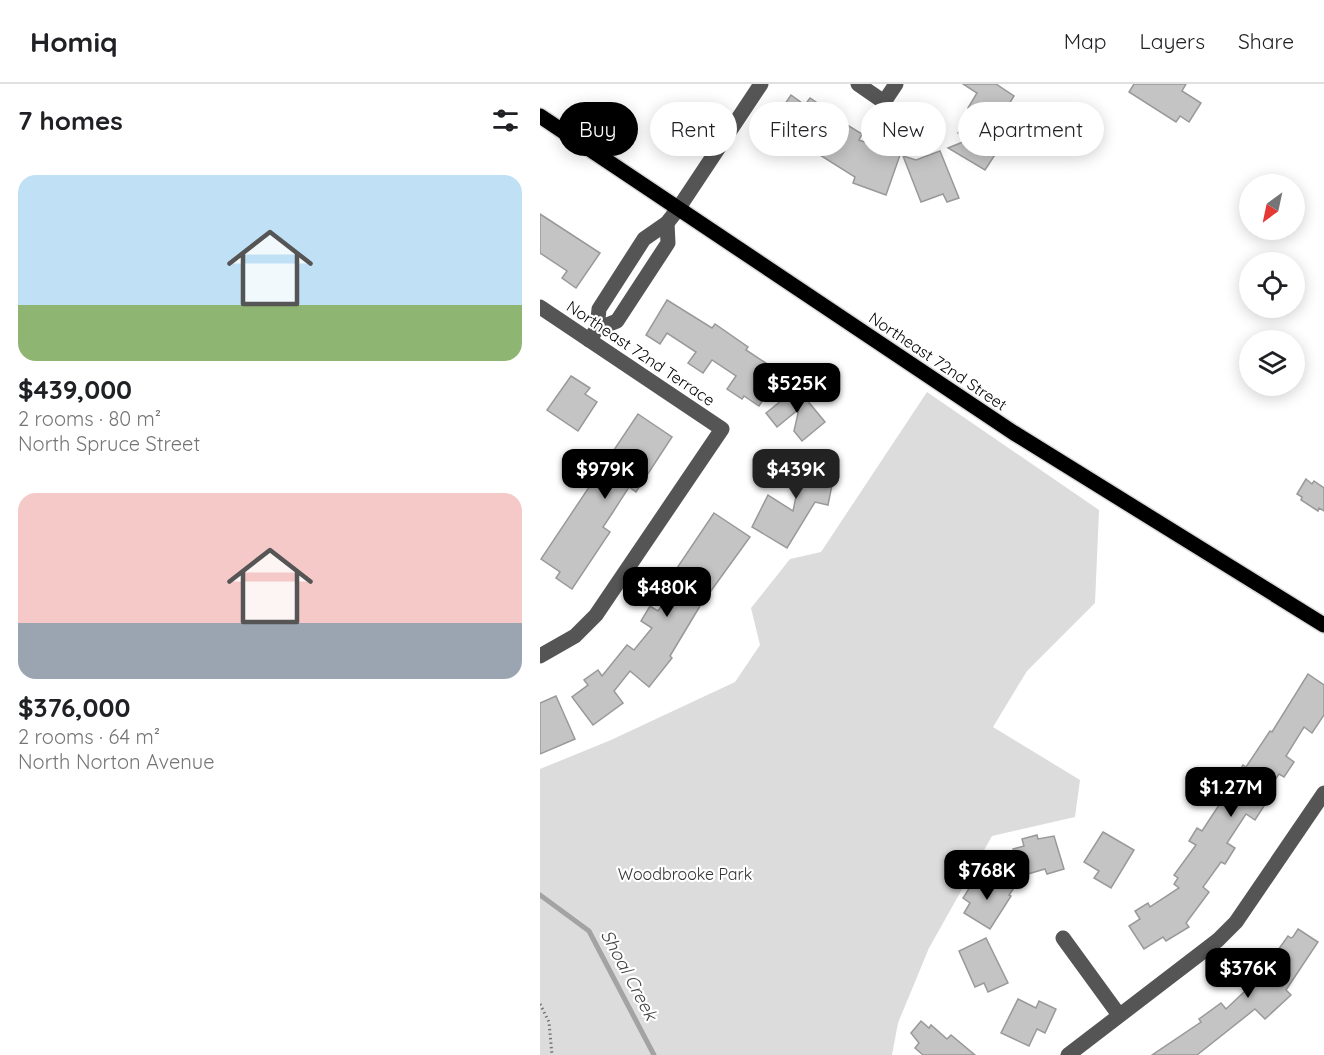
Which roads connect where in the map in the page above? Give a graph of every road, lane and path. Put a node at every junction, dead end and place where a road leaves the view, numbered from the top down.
1 (761, 84) edge
2 (858, 84) edge
3 (896, 84) edge
4 (540, 116) edge
5 (678, 209) junction
6 (667, 223) junction
7 (540, 307) edge
8 (593, 334) junction
9 (1324, 626) edge
10 (540, 656) edge
11 (1323, 797) edge
12 (1063, 938) dead end
13 (540, 1004) edge
14 (1119, 1015) junction
15 (552, 1055) edge
16 (1068, 1055) edge

1 - 5 street
2 - 3 street
4 - 5 main road, Northeast 72nd Street
5 - 6 street
5 - 9 main road, Northeast 72nd Street
6 - 8 street
6 - 8 street
7 - 8 street, Northeast 72nd Terrace
8 - 10 street, Northeast 72nd Terrace
11 - 14 street
12 - 14 street
13 - 15 path
14 - 16 street

